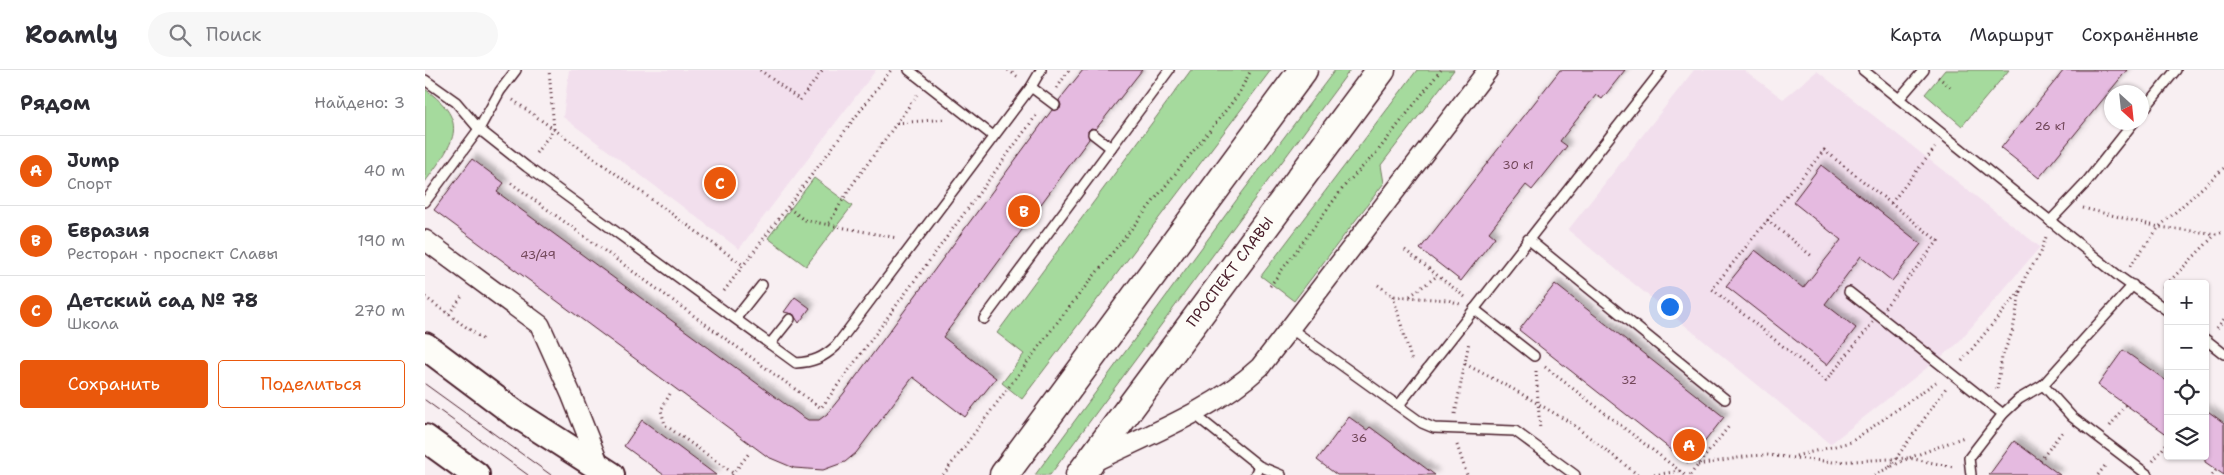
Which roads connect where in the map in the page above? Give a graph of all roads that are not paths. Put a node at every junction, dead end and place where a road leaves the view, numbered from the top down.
1 (516, 70) edge
2 (909, 70) edge
3 (1041, 70) edge
4 (1169, 70) edge
5 (1303, 70) edge
6 (1381, 70) edge
7 (1488, 70) edge
8 (1662, 70) edge
9 (1863, 70) edge
10 (1923, 70) edge
11 (2176, 70) edge
12 (425, 80) edge
13 (1031, 87) junction
14 (1899, 99) junction
15 (1052, 103) road end
16 (2149, 103) edge
17 (479, 128) junction
18 (2128, 130) edge
19 (1093, 134) dead end
20 (993, 136) junction
21 (1111, 148) junction
22 (425, 202) edge
23 (2050, 221) junction
24 (1528, 239) junction
25 (425, 240) edge
26 (762, 285) dead end
27 (2133, 285) junction
28 (1849, 292) dead end
29 (1475, 307) junction
30 (2164, 308) edge
31 (736, 318) junction
32 (790, 319) dead end
33 (984, 319) dead end
34 (1290, 328) junction
35 (2209, 342) edge
36 (770, 344) junction
37 (425, 346) edge
38 (2224, 354) edge
39 (1534, 360) road end
40 (2043, 385) junction
41 (1725, 399) dead end
42 (1399, 405) junction
43 (1194, 414) junction
44 (2003, 414) junction
45 (425, 438) edge
46 (1259, 466) junction
47 (1083, 470) edge
48 (606, 471) edge
49 (2146, 474) edge
50 (476, 475) edge
51 (1004, 475) edge
52 (1255, 475) edge
53 (1281, 475) edge
54 (1575, 475) edge
55 (1971, 475) edge

1 - 17 lane
2 - 20 lane
3 - 13 lane
4 - 21 lane
5 - 51 main road
6 - 47 main road, ПРОСПЕКТ СЛАВЫ
7 - 34 street
8 - 24 lane
9 - 14 lane
10 - 14 lane
11 - 16 lane
12 - 17 lane
13 - 15 lane
13 - 20 lane
14 - 23 lane
17 - 22 lane
17 - 31 lane
18 - 23 lane
19 - 21 lane
20 - 36 lane
21 - 33 lane
23 - 27 lane
24 - 29 lane
24 - 41 lane
25 - 48 street
26 - 31 lane
27 - 30 lane
27 - 40 lane
28 - 44 lane
29 - 39 lane
29 - 42 lane
31 - 36 lane
32 - 36 lane
34 - 42 lane
34 - 43 street
35 - 38 lane
37 - 48 main road
40 - 44 lane
40 - 49 lane
42 - 54 lane
43 - 46 lane
43 - 47 street
44 - 55 lane
45 - 50 main road
46 - 52 lane
46 - 53 lane

